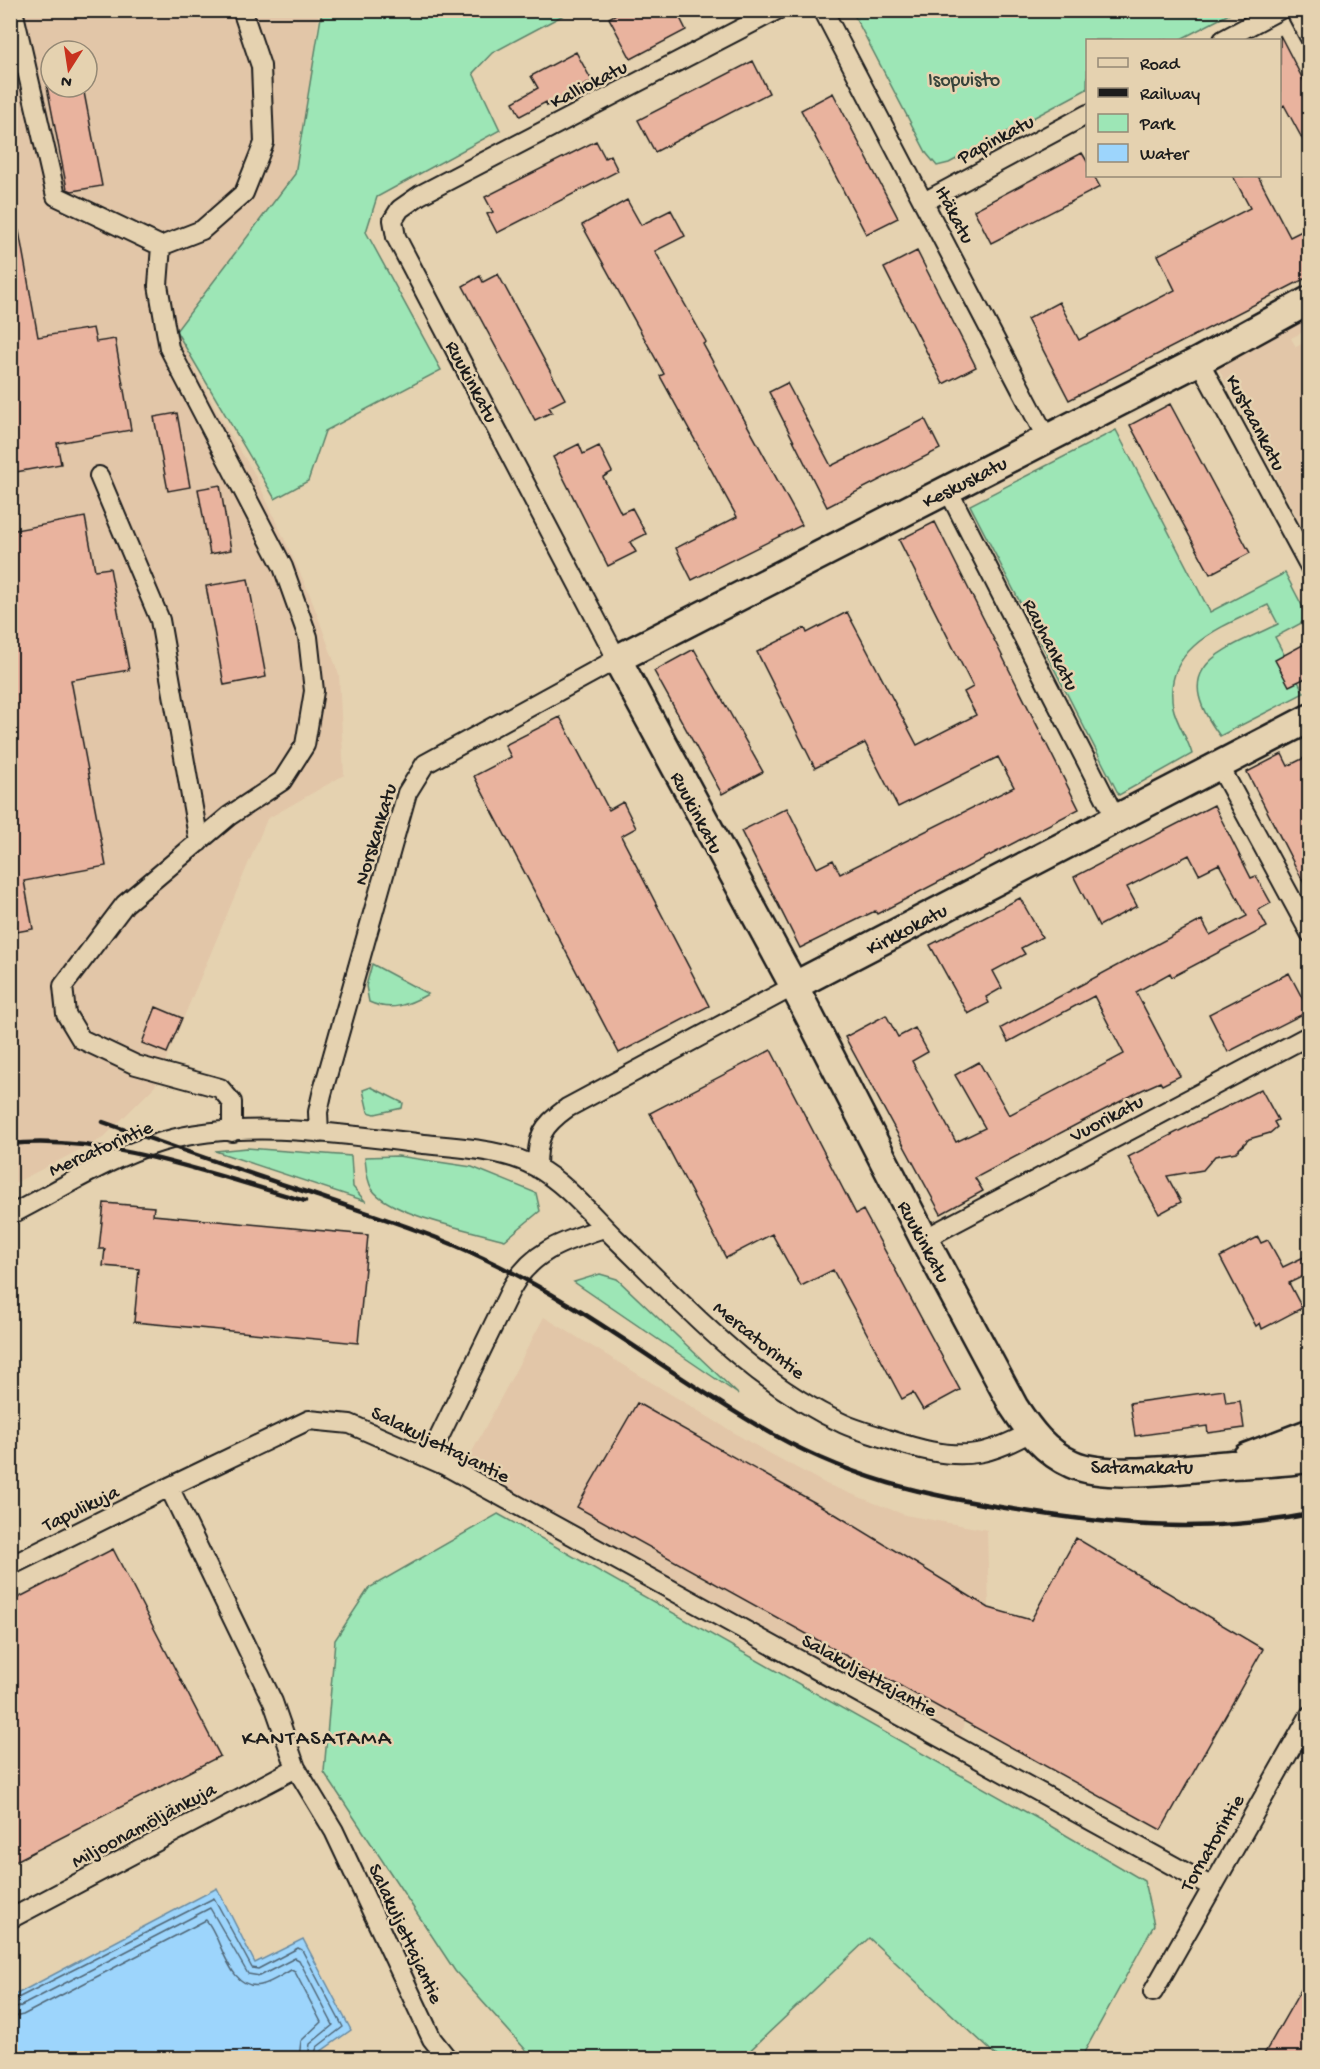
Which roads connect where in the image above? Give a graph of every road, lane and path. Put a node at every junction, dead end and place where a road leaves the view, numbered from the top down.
1 (13, 10) edge
2 (242, 10) edge
3 (777, 10) edge
4 (823, 10) edge
5 (1279, 10) edge
6 (1295, 10) edge
7 (1310, 38) edge
8 (1225, 39) edge
9 (1086, 115) edge
10 (420, 195) joint
11 (924, 202) junction
12 (160, 246) junction
13 (1310, 300) edge
14 (1199, 361) junction
15 (1047, 439) junction
16 (99, 476) dead end
17 (948, 490) junction
18 (1310, 567) edge
19 (617, 659) junction
20 (1310, 718) edge
21 (1219, 765) junction
22 (1116, 819) junction
23 (199, 842) junction
24 (1310, 933) edge
25 (794, 986) junction
26 (1310, 1035) edge
27 (232, 1132) junction
28 (319, 1133) junction
29 (537, 1168) junction
30 (10, 1215) edge
31 (604, 1228) junction
32 (924, 1239) junction
33 (1030, 1432) junction
34 (1310, 1432) edge
35 (429, 1458) junction
36 (1310, 1458) edge
37 (1229, 1465) junction
38 (169, 1487) junction
39 (10, 1566) edge
40 (1310, 1715) edge
41 (296, 1768) junction
42 (1212, 1887) junction
43 (10, 1919) edge
44 (1153, 1992) dead end
45 (447, 2058) edge

1 - 12 street
2 - 12 street
3 - 10 street, Kalliokatu
4 - 11 street, Itäkatu
5 - 8 street
6 - 7 street
9 - 11 street, Papinkatu
10 - 19 street, Ruukinkatu
11 - 15 street, Itäkatu
12 - 23 street
13 - 14 main road, Keskuskatu
14 - 15 main road, Keskuskatu
14 - 18 street, Kustaankatu
15 - 17 main road, Keskuskatu
16 - 23 street
17 - 19 main road, Keskuskatu
17 - 22 street, Rauhankatu
19 - 25 main road, Ruukinkatu
19 - 28 street, Norskankatu
20 - 21 main road, Kirkkokatu
21 - 22 main road, Kirkkokatu
21 - 24 street
22 - 25 main road, Kirkkokatu
23 - 27 street
25 - 29 street, Kirkkokatu
25 - 32 main road, Ruukinkatu
26 - 32 street, Vuorikatu
27 - 28 street, Mercatorintie
27 - 30 street, Mercatorintie
28 - 29 street, Mercatorintie
29 - 31 street, Mercatorintie
31 - 33 street, Mercatorintie
31 - 35 street
32 - 33 main road, Ruukinkatu
33 - 37 main road, Satamakatu
34 - 37 main road, Satamakatu
35 - 38 street, Salakuljettajantie
35 - 42 street, Salakuljettajantie
36 - 37 main road, Satamakatu
38 - 39 street, Tapulikuja
38 - 41 street, Salakuljettajantie
40 - 42 street, Tornatorintie
41 - 43 street, Miljoonamöljänkuja
41 - 45 street, Salakuljettajantie
42 - 44 street, Tornatorintie

